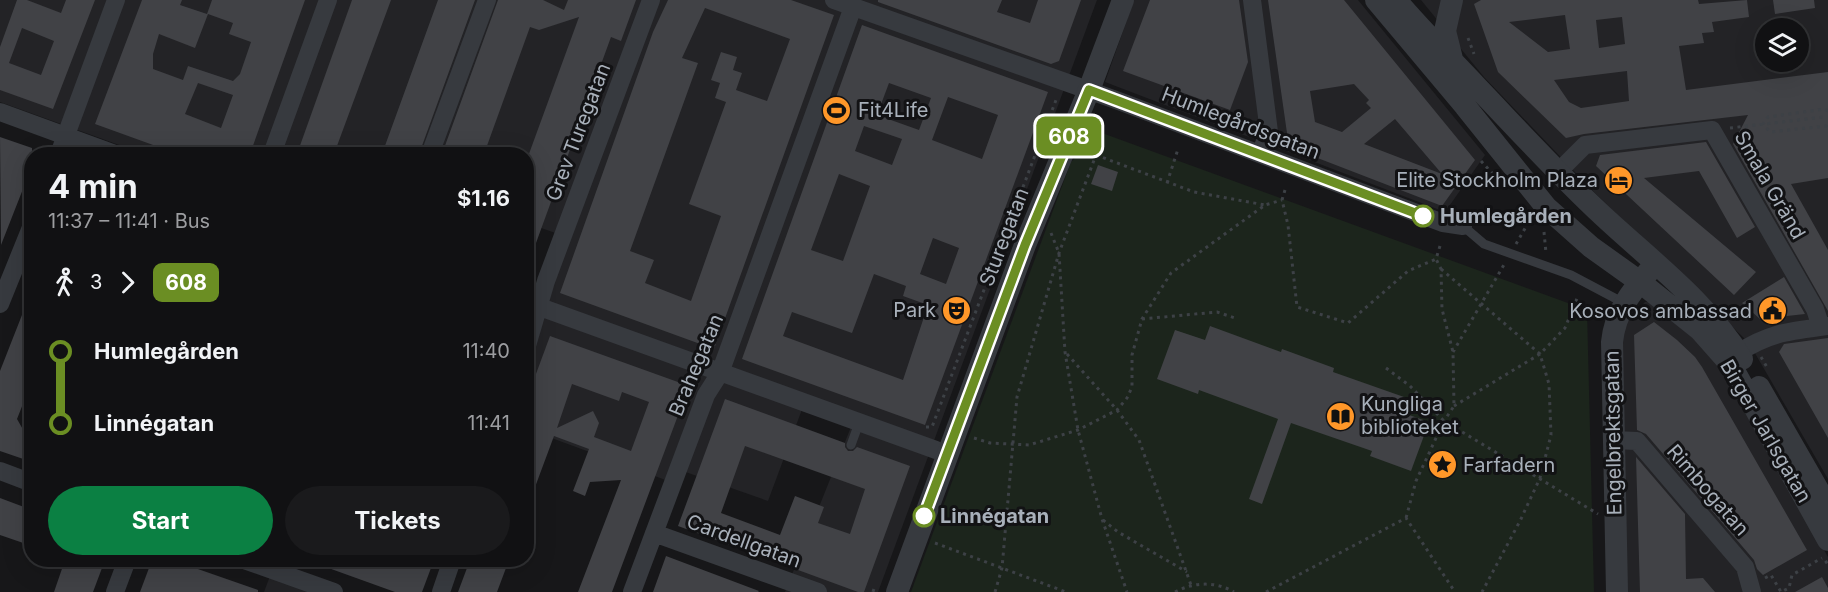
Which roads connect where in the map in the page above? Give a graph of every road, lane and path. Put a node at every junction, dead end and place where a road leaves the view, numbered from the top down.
1 (116, 0) edge
2 (328, 0) edge
3 (487, 0) edge
4 (651, 0) edge
5 (834, 0) edge
6 (1108, 0) edge
7 (1123, 0) edge
8 (1252, 0) edge
9 (1376, 0) edge
10 (1396, 0) edge
11 (1452, 0) edge
12 (853, 7) junction
13 (1453, 61) junction
14 (1082, 88) junction
15 (1056, 100) dead end
16 (1828, 111) edge
17 (0, 112) edge
18 (1824, 117) dead end
19 (1097, 119) dead end
20 (1828, 123) edge
21 (1763, 124) junction
22 (1712, 127) junction
23 (66, 136) junction
24 (62, 147) edge
25 (96, 147) edge
26 (275, 147) edge
27 (433, 147) edge
28 (1178, 149) dead end
29 (1260, 154) junction
30 (1096, 155) junction
31 (1558, 172) junction
32 (1167, 183) junction
33 (1532, 189) junction
34 (1285, 190) dead end
35 (1282, 200) junction
36 (1265, 205) junction
37 (1533, 214) dead end
38 (1544, 224) dead end
39 (1049, 226) dead end
40 (1463, 226) joint
41 (24, 245) edge
42 (1440, 246) dead end
43 (1513, 249) dead end
44 (1059, 254) junction
45 (1436, 259) junction
46 (1547, 261) dead end
47 (1655, 264) junction
48 (1502, 268) dead end
49 (1441, 269) junction
50 (1640, 282) junction
51 (1578, 296) dead end
52 (534, 303) edge
53 (1624, 303) junction
54 (0, 304) edge
55 (1481, 304) junction
56 (534, 305) edge
57 (1235, 318) dead end
58 (1142, 319) junction
59 (1824, 327) edge
60 (1065, 352) junction
61 (1453, 352) junction
62 (1738, 353) junction
63 (1540, 354) junction
64 (1386, 368) dead end
65 (720, 373) junction
66 (1454, 406) junction
67 (1117, 410) junction
68 (1444, 421) junction
69 (859, 423) junction
70 (918, 426) dead end
71 (1078, 430) junction
72 (973, 437) dead end
73 (1613, 440) junction
74 (851, 445) dead end
75 (1014, 445) junction
76 (936, 450) junction
77 (0, 471) edge
78 (1540, 478) junction
79 (24, 480) edge
80 (1828, 507) edge
81 (1598, 515) dead end
82 (1406, 518) junction
83 (1102, 519) junction
84 (654, 533) junction
85 (925, 540) dead end
86 (1825, 549) edge
87 (125, 567) edge
88 (264, 567) edge
89 (450, 567) edge
90 (1002, 568) junction
91 (1188, 573) junction
92 (1764, 578) dead end
93 (1191, 585) junction
94 (1224, 587) junction
95 (878, 591) edge
96 (116, 592) edge
97 (334, 592) edge
98 (441, 592) edge
99 (632, 592) edge
100 (818, 592) edge
101 (897, 592) edge
102 (995, 592) edge
103 (1066, 592) edge
104 (1126, 592) edge
105 (1175, 592) edge
106 (1222, 592) edge
107 (1234, 592) edge
108 (1266, 592) edge
109 (1455, 592) edge
110 (1482, 592) edge
111 (1617, 592) edge
112 (1752, 592) edge

1 - 23 street
2 - 26 street
3 - 27 street
4 - 52 street, Grev Turegatan
5 - 12 street, Humlegårdsgatan
6 - 14 street, Sturegatan
7 - 14 street, Sturegatan
8 - 29 street
9 - 33 street, Birger Jarlsgatan
10 - 13 street, Birger Jarlsgatan
11 - 13 street
12 - 14 street, Humlegårdsgatan
12 - 65 street, Brahegatan
13 - 31 street, Birger Jarlsgatan
14 - 29 street, Humlegårdsgatan
14 - 76 street, Sturegatan
14 - 101 street, Sturegatan
15 - 70 path, Sturegatan
16 - 21 path
17 - 23 street
18 - 21 path
19 - 30 path
20 - 21 path
21 - 22 path
22 - 31 street
22 - 59 street, Smala Gränd
23 - 24 street
23 - 25 street
28 - 32 path
29 - 40 street, Humlegårdsgatan
30 - 32 path
30 - 44 path
31 - 33 street
31 - 47 street, Birger Jarlsgatan
32 - 36 path
33 - 50 street, Birger Jarlsgatan
34 - 35 path
35 - 36 path
35 - 45 path
36 - 58 path
37 - 43 path
38 - 46 path
39 - 44 path
40 - 53 lane, Humlegårdsgatan
41 - 54 street
42 - 45 path
44 - 60 path
44 - 75 path
45 - 49 path
47 - 50 street, Engelbrektsgatan
47 - 62 street, Birger Jarlsgatan
48 - 55 path
49 - 55 path
49 - 61 path
50 - 53 street, Engelbrektsgatan
50 - 86 street, Birger Jarlsgatan
51 - 63 path
53 - 73 street, Engelbrektsgatan
55 - 61 path
55 - 63 path
56 - 65 street
57 - 58 path
58 - 67 path
59 - 62 street
60 - 67 path
60 - 71 path
61 - 66 path
62 - 80 street, Birger Jarlsgatan
63 - 66 path
63 - 78 path
64 - 68 path
65 - 69 street
65 - 84 street, Brahegatan
66 - 68 path
67 - 71 path
67 - 91 path
68 - 78 path
68 - 82 path
69 - 74 lane
69 - 76 street
71 - 75 path
71 - 83 path
72 - 75 path
73 - 111 street, Engelbrektsgatan
73 - 112 street, Rimbogatan
75 - 90 path
76 - 95 street, Sturegatan
77 - 79 street
78 - 81 path
78 - 110 path
82 - 108 path
82 - 109 path
83 - 91 path
83 - 104 path
84 - 99 street, Brahegatan
84 - 100 street, Cardellgatan
85 - 90 path
86 - 92 path
87 - 96 street
88 - 97 street
89 - 98 street
90 - 102 path
90 - 103 path
91 - 93 path
93 - 94 path
93 - 105 path
94 - 106 path
94 - 107 path

